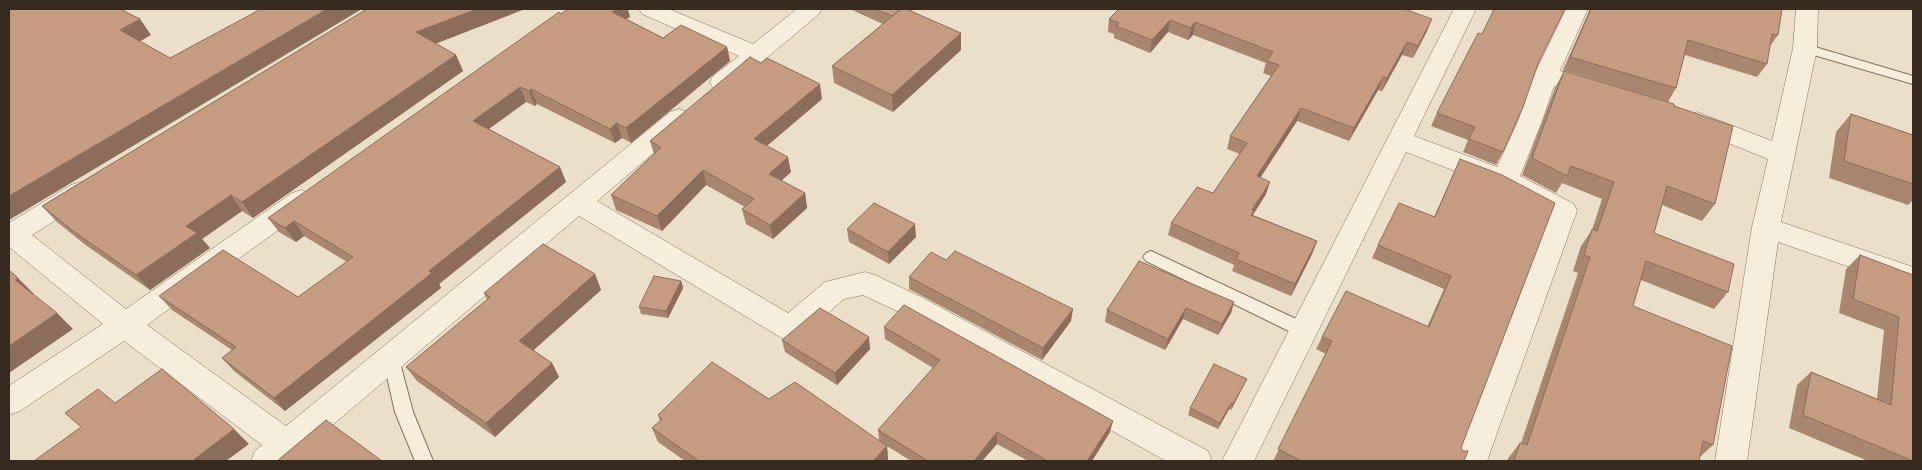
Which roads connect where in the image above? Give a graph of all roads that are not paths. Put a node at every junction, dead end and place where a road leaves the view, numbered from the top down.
1 (650, 9) edge
2 (811, 9) edge
3 (1465, 9) edge
4 (1576, 9) edge
5 (1807, 9) edge
6 (1805, 48) junction
7 (756, 54) junction
8 (1546, 75) junction
9 (1913, 80) edge
10 (1619, 97) edge
11 (1673, 114) edge
12 (1399, 140) junction
13 (1782, 155) junction
14 (1505, 180) junction
15 (96, 182) edge
16 (319, 187) edge
17 (578, 203) junction
18 (1766, 226) junction
19 (10, 235) edge
20 (1150, 257) dead end
21 (1913, 278) edge
22 (125, 325) junction
23 (1303, 330) junction
24 (391, 359) junction
25 (9, 402) edge
26 (277, 453) edge
27 (424, 461) edge
28 (1196, 461) edge
29 (1238, 461) edge
30 (1471, 461) edge
31 (1731, 461) edge

1 - 7 street
2 - 7 street
3 - 12 street
4 - 8 street
5 - 6 street
6 - 9 lane
6 - 13 street
7 - 17 street
8 - 10 street
8 - 14 street
11 - 13 street
12 - 14 street
12 - 23 street
13 - 18 street
14 - 30 street
15 - 19 street
16 - 22 street
17 - 24 street
17 - 28 street
18 - 21 street
18 - 31 street
19 - 22 street
20 - 23 lane
22 - 25 street
22 - 26 street
23 - 29 street
24 - 26 street
24 - 27 lane

